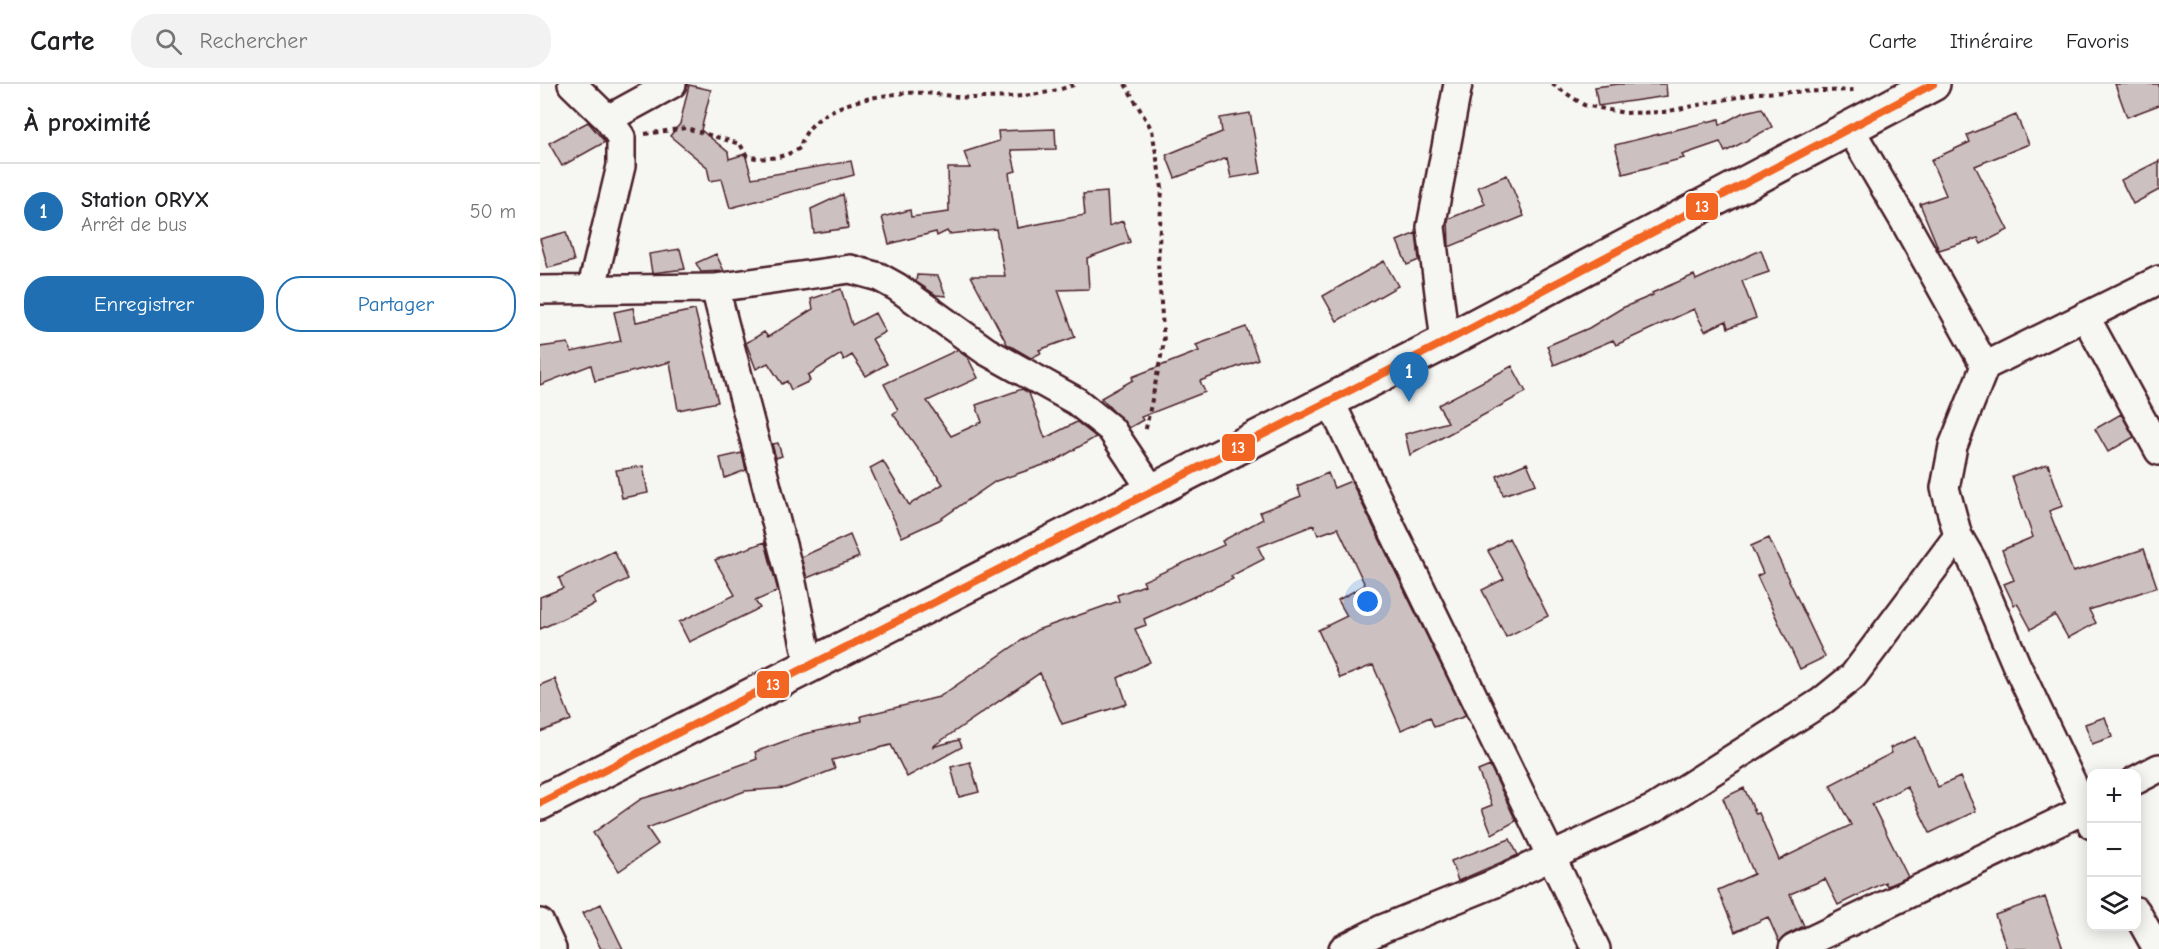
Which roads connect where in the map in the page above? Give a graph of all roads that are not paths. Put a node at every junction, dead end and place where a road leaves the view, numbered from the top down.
1 (572, 84) edge
2 (672, 84) edge
3 (1458, 84) edge
4 (1933, 84) edge
5 (1849, 127) junction
6 (614, 128) junction
7 (2159, 280) edge
8 (715, 288) junction
9 (540, 290) edge
10 (591, 291) junction
11 (2085, 316) junction
12 (1445, 342) junction
13 (1985, 366) junction
14 (1329, 399) junction
15 (2159, 451) edge
16 (1145, 480) junction
17 (1958, 536) junction
18 (809, 664) junction
19 (2159, 768) edge
20 (2141, 777) edge
21 (540, 803) edge
22 (2087, 810) edge
23 (2087, 815) edge
24 (1551, 858) junction
25 (2141, 920) edge
26 (540, 923) edge
27 (552, 949) edge
28 (1343, 949) edge
29 (1596, 949) edge
30 (1793, 949) edge
31 (2157, 949) edge

1 - 6 street
2 - 6 street
3 - 12 street
4 - 5 main road
5 - 12 main road
5 - 13 street
6 - 10 street
7 - 11 street
8 - 10 street
8 - 16 street
8 - 18 street
9 - 10 street
11 - 13 street
11 - 15 street
12 - 14 main road
13 - 17 street
14 - 16 main road
14 - 24 street
16 - 18 main road
17 - 22 street
17 - 24 street
18 - 21 main road
19 - 20 street
23 - 30 street
24 - 28 street
24 - 29 street
25 - 31 street
26 - 27 street

